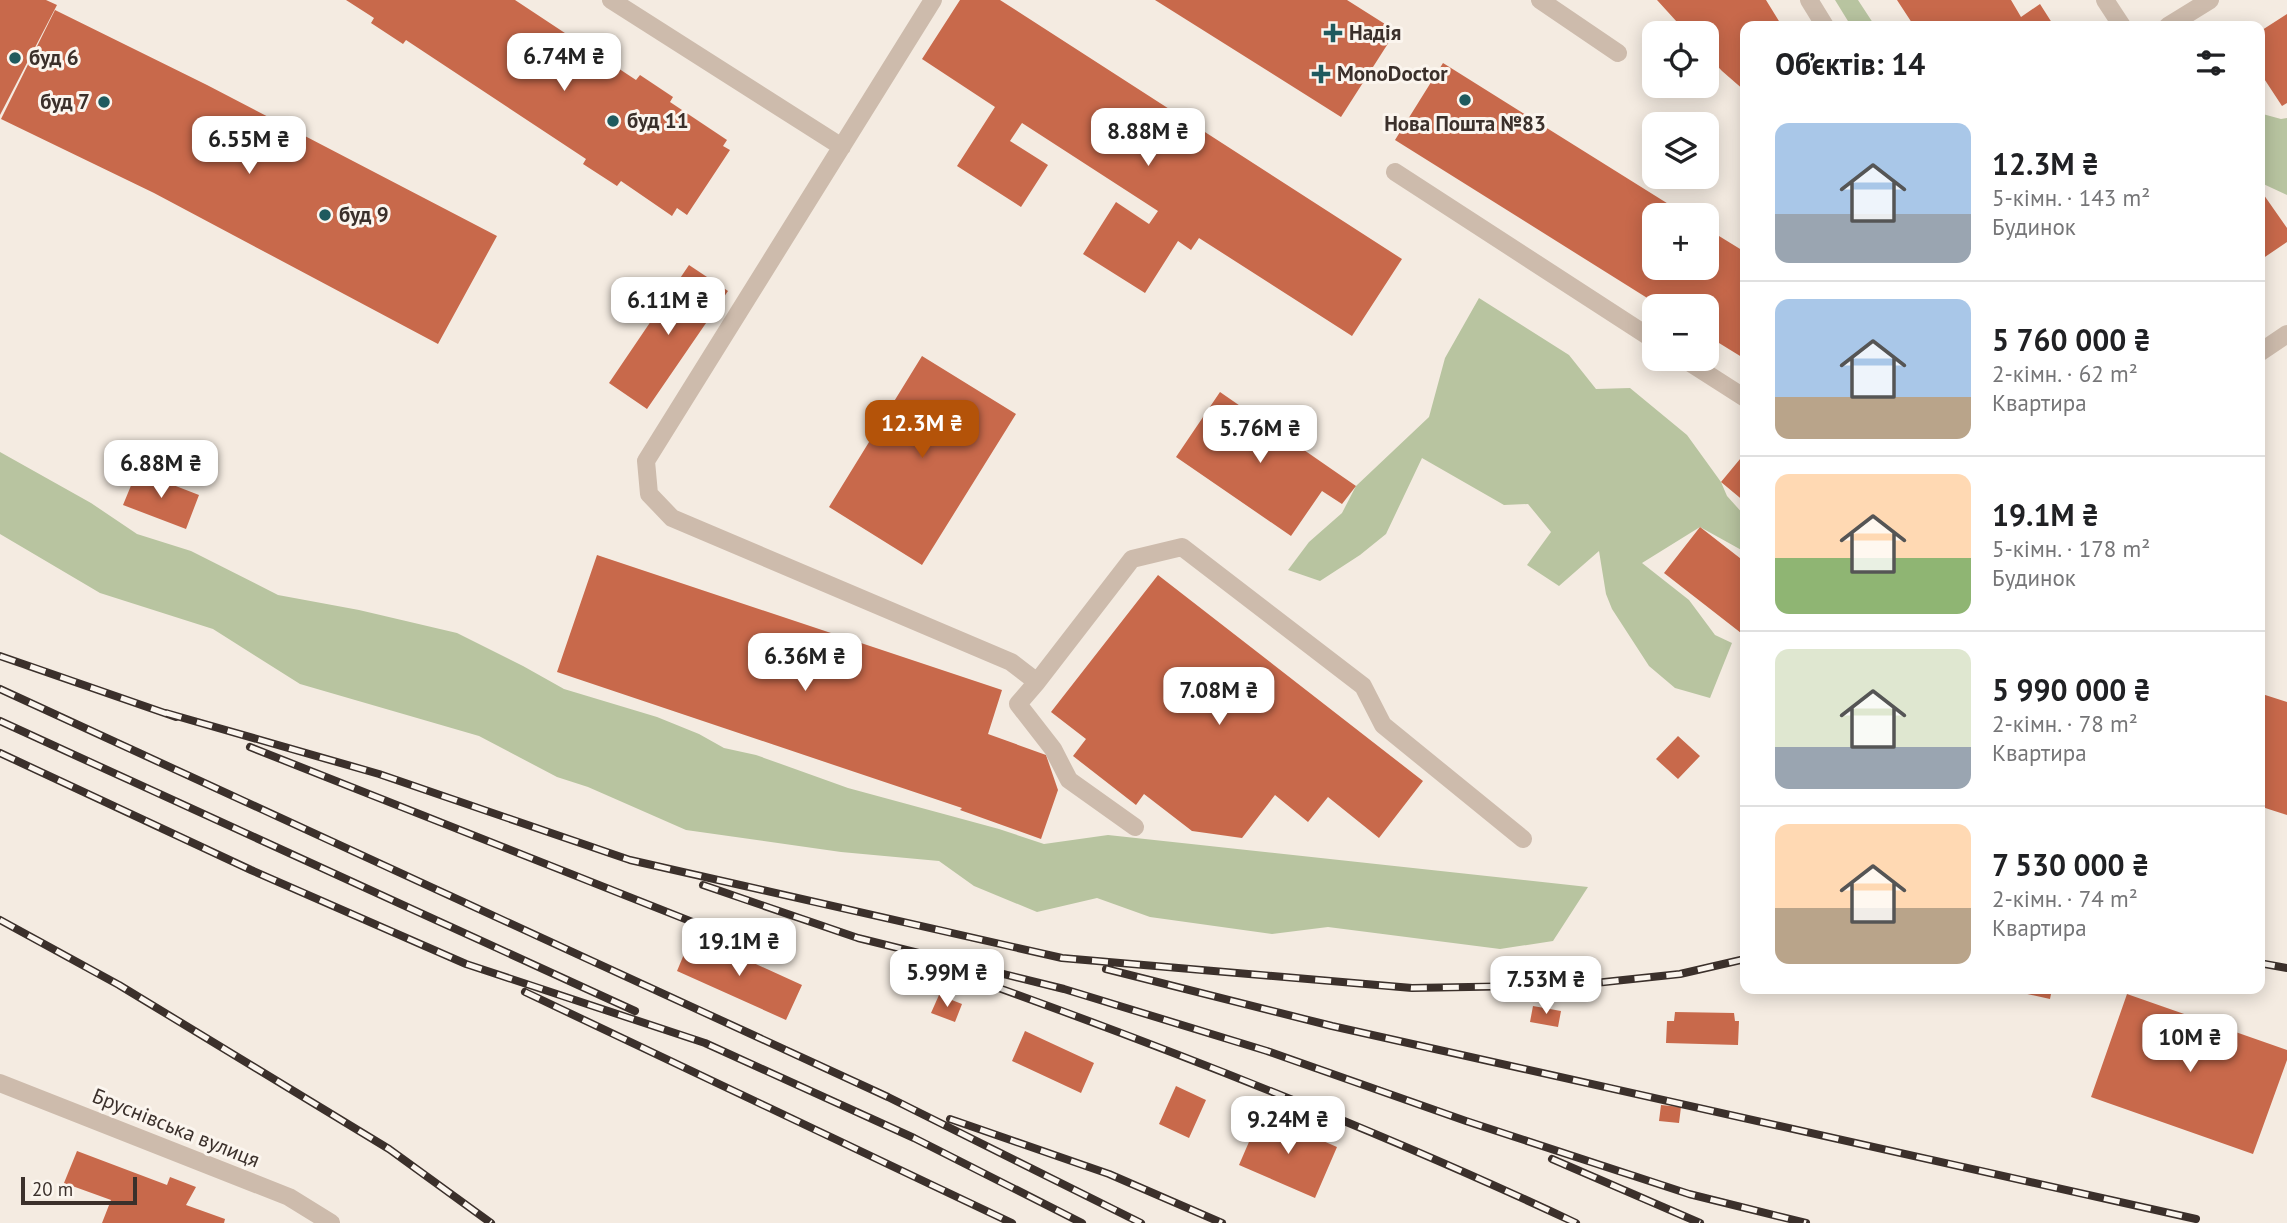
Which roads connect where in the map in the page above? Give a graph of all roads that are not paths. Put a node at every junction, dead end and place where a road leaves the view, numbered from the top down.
1 (611, 0) edge
2 (933, 0) edge
3 (1539, 0) edge
4 (1809, 0) edge
5 (2105, 0) edge
6 (2210, 0) edge
7 (1822, 21) edge
8 (2119, 21) edge
9 (2176, 21) edge
10 (1618, 53) dead end
11 (842, 147) junction
12 (1395, 172) dead end
13 (1642, 332) edge
14 (2287, 334) edge
15 (2265, 349) edge
16 (1703, 371) edge
17 (1740, 395) edge
18 (1037, 682) junction
19 (1135, 827) dead end
20 (1524, 839) dead end
21 (0, 1083) edge
22 (331, 1223) edge

1 - 11 street
2 - 11 street
3 - 10 street
4 - 7 street
5 - 8 street
6 - 9 street
11 - 18 street
12 - 13 street
14 - 15 street
16 - 17 street
18 - 19 street
18 - 20 street
21 - 22 street, Бруснівська вулиця

